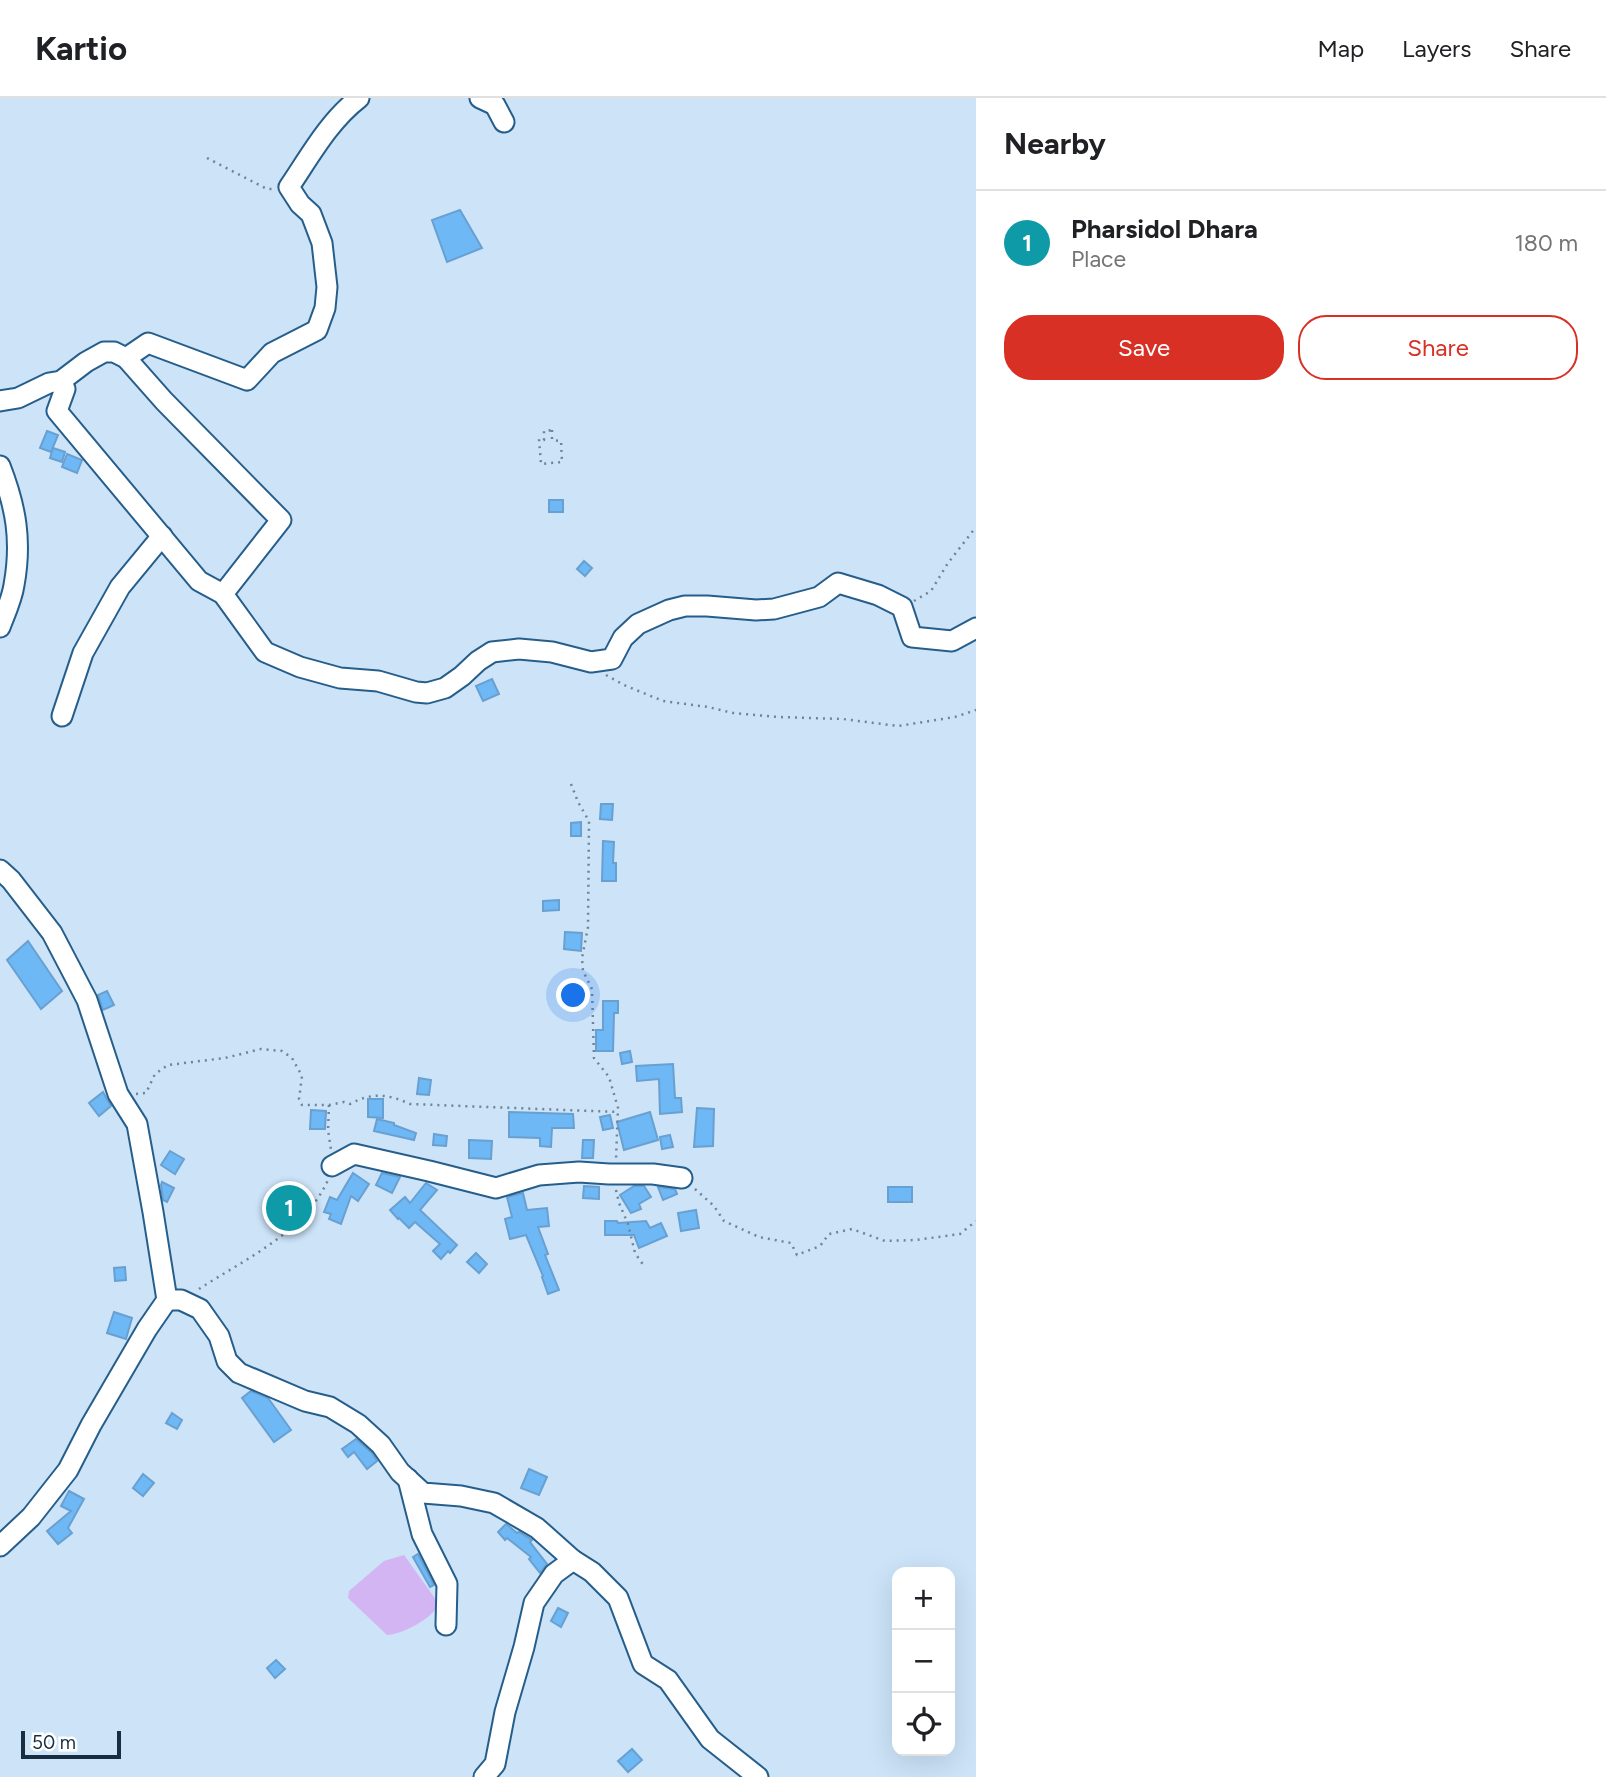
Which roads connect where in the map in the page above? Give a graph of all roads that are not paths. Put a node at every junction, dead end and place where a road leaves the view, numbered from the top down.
1 (359, 98) edge
2 (480, 98) edge
3 (504, 122) dead end
4 (126, 358) junction
5 (61, 381) junction
6 (0, 401) edge
7 (0, 466) edge
8 (162, 536) junction
9 (223, 594) junction
10 (0, 627) edge
11 (976, 628) edge
12 (62, 716) dead end
13 (0, 870) edge
14 (331, 1166) road end
15 (682, 1178) road end
16 (174, 1300) junction
17 (408, 1479) junction
18 (0, 1546) edge
19 (573, 1560) junction
20 (446, 1625) dead end
21 (484, 1777) edge
22 (758, 1777) edge

1 - 4 street
2 - 3 street
4 - 5 street
4 - 9 street
5 - 6 street
5 - 8 street
7 - 10 street
8 - 9 street
8 - 12 street
9 - 11 street
13 - 16 street
14 - 15 street
16 - 17 street
16 - 18 street
17 - 19 street
17 - 20 street
19 - 21 street
19 - 22 street

